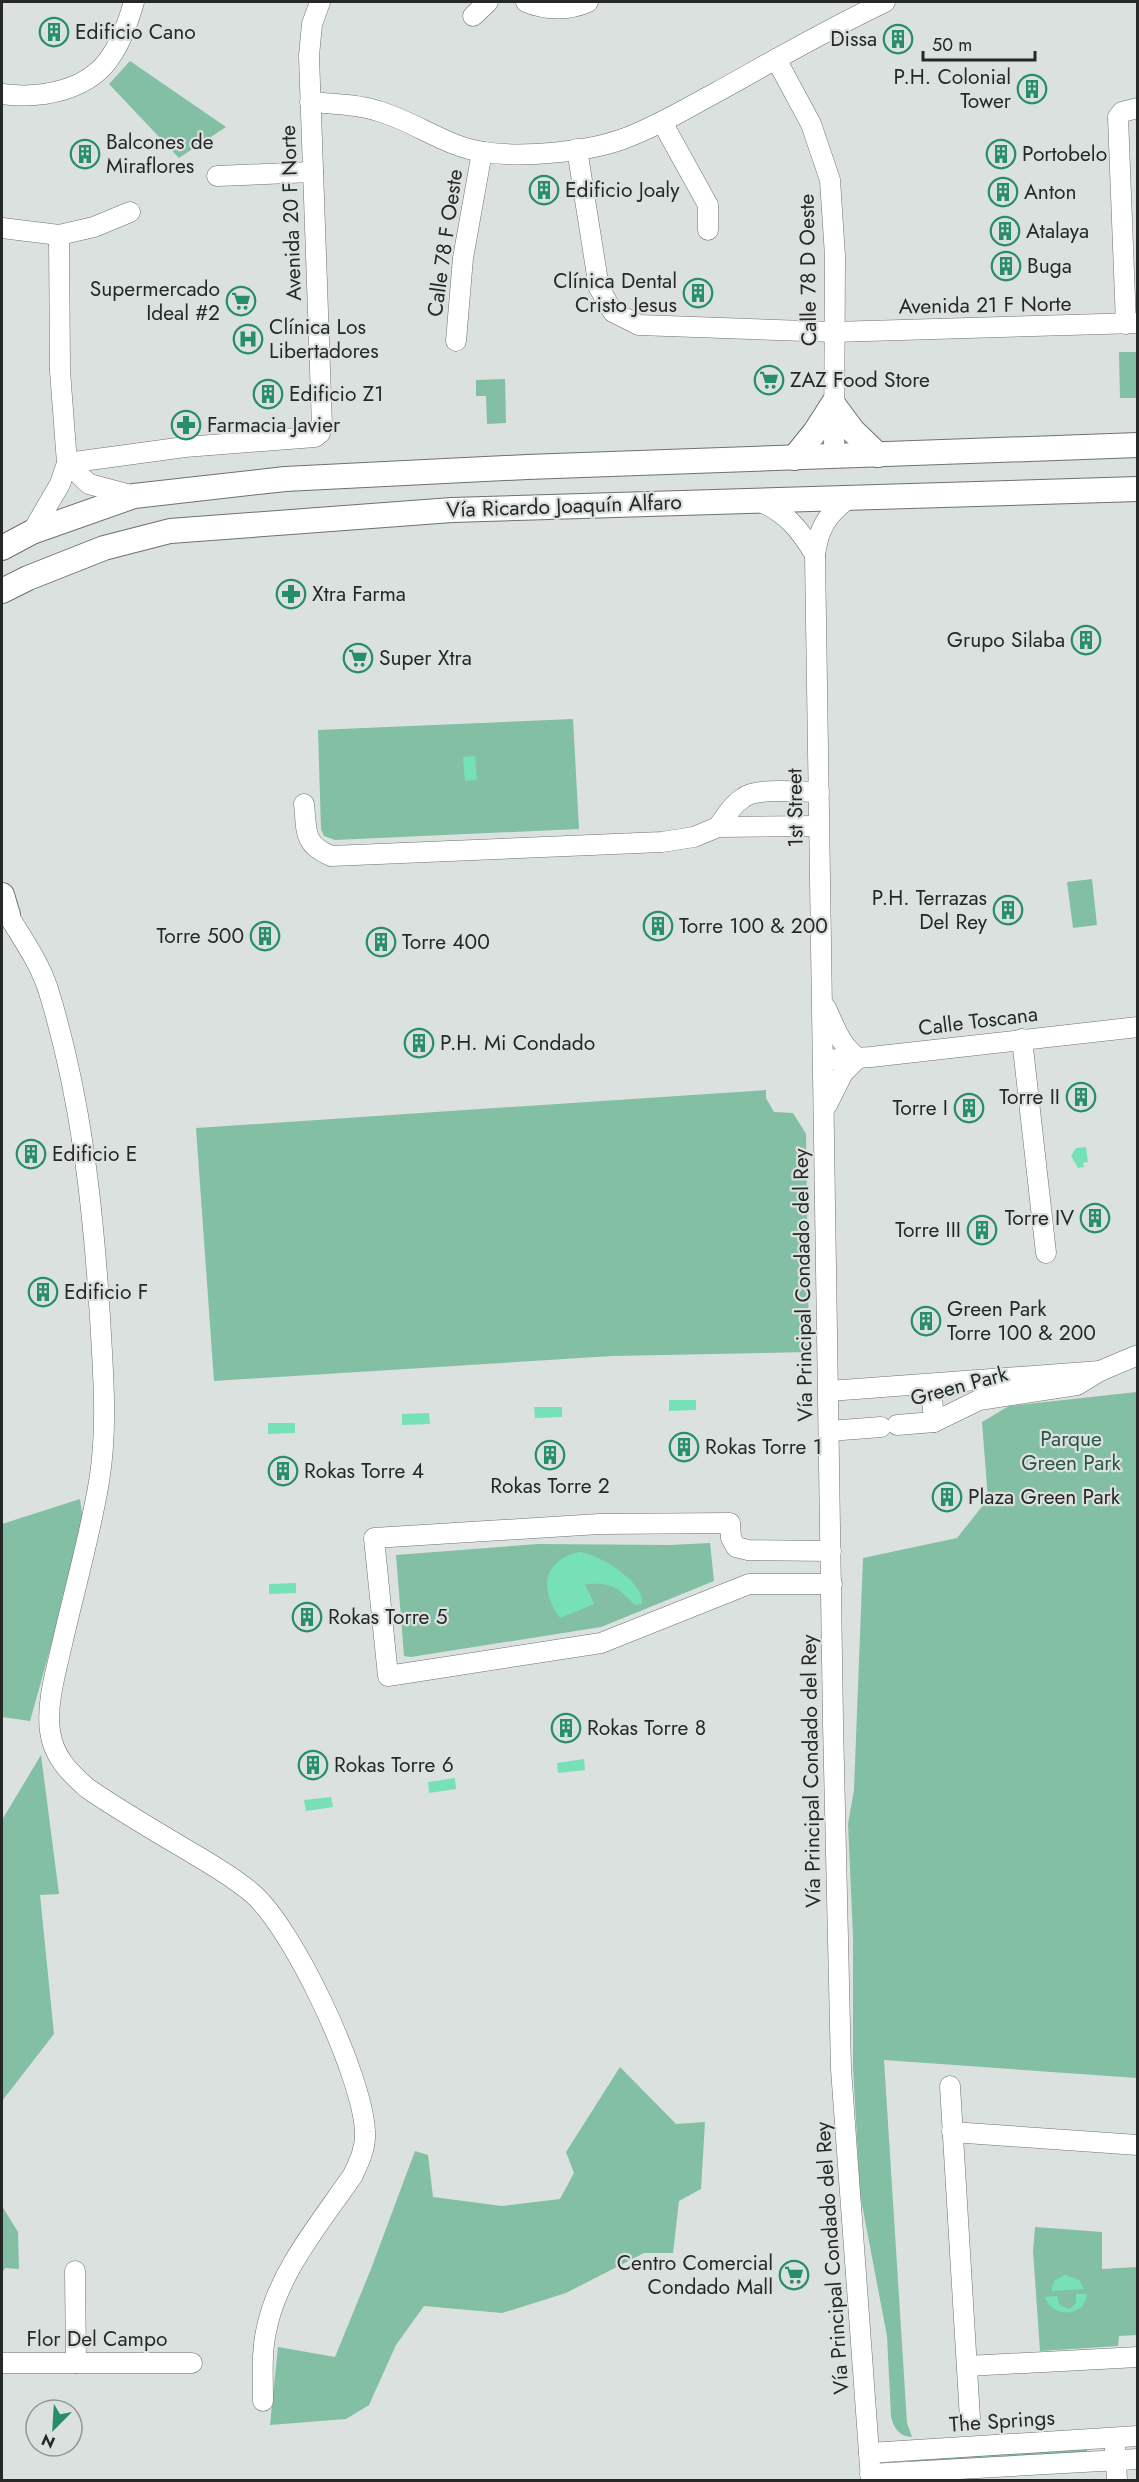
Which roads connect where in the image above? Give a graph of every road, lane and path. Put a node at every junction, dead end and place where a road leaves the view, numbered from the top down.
1 (134, 2) edge
2 (321, 2) edge
3 (488, 2) edge
4 (526, 2) edge
5 (588, 2) edge
6 (885, 2) edge
7 (473, 16) dead end
8 (776, 59) junction
9 (2, 93) edge
10 (310, 102) junction
11 (1137, 108) edge
12 (662, 122) junction
13 (577, 149) junction
14 (482, 152) junction
15 (313, 172) junction
16 (218, 176) dead end
17 (130, 212) dead end
18 (2, 228) edge
19 (708, 230) dead end
20 (58, 235) junction
21 (1130, 249) edge
22 (1132, 323) edge
23 (834, 332) junction
24 (456, 341) dead end
25 (833, 404) junction
26 (1137, 445) edge
27 (878, 454) junction
28 (834, 456) junction
29 (794, 458) junction
30 (67, 463) junction
31 (1137, 489) edge
32 (134, 496) junction
33 (848, 500) junction
34 (759, 501) junction
35 (32, 532) junction
36 (2, 548) edge
37 (815, 555) junction
38 (2, 591) edge
39 (819, 792) junction
40 (304, 804) dead end
41 (819, 826) junction
42 (718, 827) junction
43 (3, 913) edge
44 (822, 1001) junction
45 (1137, 1028) edge
46 (1022, 1039) junction
47 (858, 1058) junction
48 (824, 1060) junction
49 (824, 1110) junction
50 (1046, 1253) dead end
51 (1137, 1355) edge
52 (1100, 1371) junction
53 (931, 1384) junction
54 (829, 1391) junction
55 (934, 1422) junction
56 (829, 1431) junction
57 (748, 1550) junction
58 (831, 1551) junction
59 (749, 1584) junction
60 (832, 1584) junction
61 (950, 2086) dead end
62 (952, 2132) junction
63 (1137, 2145) edge
64 (75, 2271) dead end
65 (1137, 2357) edge
66 (2, 2363) edge
67 (76, 2363) junction
68 (192, 2363) dead end
69 (967, 2367) junction
70 (263, 2401) dead end
71 (970, 2419) dead end
72 (1137, 2436) edge
73 (1114, 2438) junction
74 (869, 2453) junction
75 (1137, 2459) edge
76 (1116, 2460) junction
77 (871, 2477) edge
78 (1117, 2481) edge

1 - 9 street
2 - 10 street
3 - 7 street
4 - 5 street
6 - 8 street, Avenida 20 F Norte
8 - 12 street, Avenida 20 F Norte
8 - 23 street, Calle 78 D Oeste
10 - 14 street, Avenida 20 F Norte
10 - 15 street, Avenida 20 F Norte
11 - 21 street
12 - 13 street, Avenida 20 F Norte
12 - 19 street
13 - 14 street, Avenida 20 F Norte
13 - 23 street, Avenida 21 F Norte
14 - 24 street, Calle 78 F Oeste
15 - 16 street
15 - 30 street, Avenida 20 F Norte
17 - 20 street
18 - 20 street
20 - 30 street
21 - 22 street
22 - 23 street, Avenida 21 F Norte
23 - 25 street, Calle 78 D Oeste
25 - 27 main road
25 - 28 street, Calle 78 D Oeste
25 - 29 main road
26 - 27 main road, Vía Ricardo Joaquín Alfaro
27 - 28 main road, Vía Ricardo Joaquín Alfaro
28 - 29 main road, Vía Ricardo Joaquín Alfaro
29 - 32 main road, Vía Ricardo Joaquín Alfaro
30 - 32 street
30 - 35 street
31 - 33 main road, Vía Ricardo Joaquín Alfaro
32 - 35 main road, Vía Ricardo Joaquín Alfaro
33 - 34 main road, Vía Ricardo Joaquín Alfaro
33 - 37 street, 1st Street
34 - 37 street
34 - 38 main road, Vía Ricardo Joaquín Alfaro
35 - 36 main road, Vía Ricardo Joaquín Alfaro
37 - 39 street, 1st Street
39 - 41 street, 1st Street
39 - 42 street
40 - 42 street
41 - 42 street
41 - 44 street, 1st Street
43 - 70 street
44 - 47 street
44 - 48 street, 1st Street
45 - 46 street, Calle Toscana
46 - 47 street, Calle Toscana
46 - 50 street
47 - 48 street, Calle Toscana
47 - 49 street
48 - 49 street, Vía Principal Condado del Rey
49 - 54 street, Vía Principal Condado del Rey
51 - 52 street, Green Park
52 - 53 street, Green Park
52 - 55 street, Green Park
53 - 54 street, Green Park
53 - 55 street
54 - 56 street, Vía Principal Condado del Rey
55 - 56 street, Green Park
56 - 58 street, Vía Principal Condado del Rey
57 - 58 street
57 - 59 street
57 - 59 street
58 - 60 street, Vía Principal Condado del Rey
59 - 60 street
60 - 74 street, Vía Principal Condado del Rey
61 - 62 street
62 - 63 street
62 - 69 street
64 - 67 street
65 - 69 street
66 - 67 street, Flor Del Campo
67 - 68 street, Flor Del Campo
69 - 71 street
72 - 73 street, The Springs
73 - 74 street, The Springs
73 - 76 street
74 - 77 street, Vía Principal Condado del Rey
75 - 76 street
76 - 77 street
76 - 78 street

